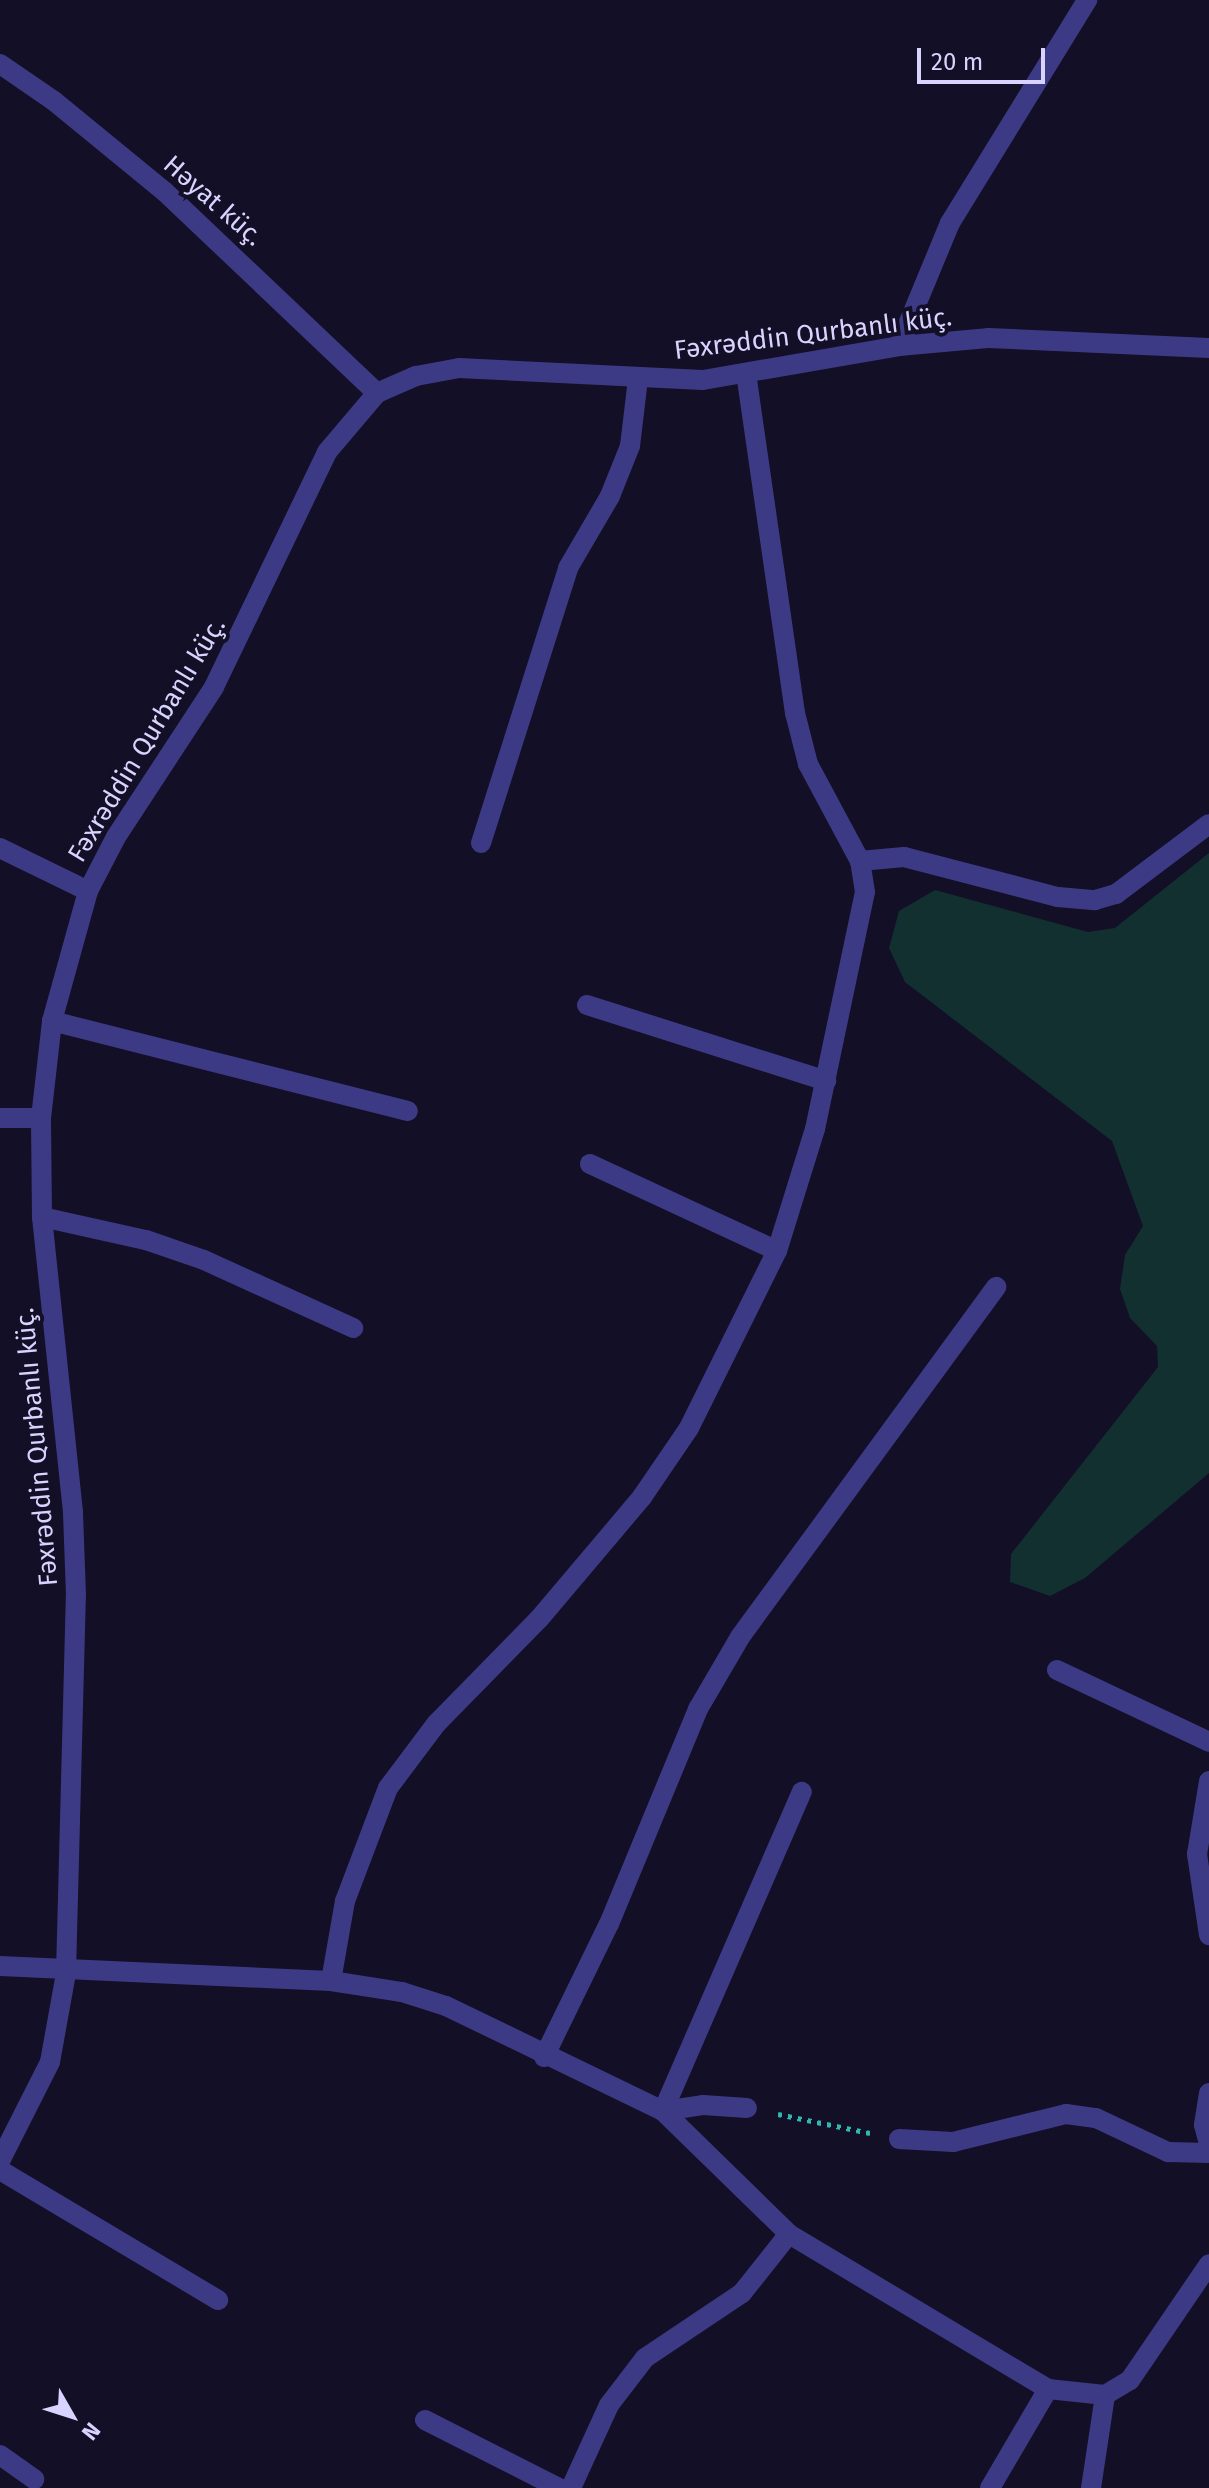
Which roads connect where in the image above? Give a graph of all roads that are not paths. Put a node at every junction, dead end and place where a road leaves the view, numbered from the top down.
1 (1087, 0) edge
2 (0, 64) edge
3 (899, 346) junction
4 (1209, 348) edge
5 (746, 374) junction
6 (638, 379) junction
7 (377, 393) junction
8 (1209, 824) edge
9 (481, 843) dead end
10 (0, 848) edge
11 (860, 861) junction
12 (88, 891) junction
13 (587, 1005) dead end
14 (52, 1021) junction
15 (826, 1081) junction
16 (408, 1111) dead end
17 (0, 1118) edge
18 (41, 1118) junction
19 (590, 1164) dead end
20 (42, 1217) junction
21 (777, 1251) junction
22 (996, 1287) dead end
23 (353, 1328) dead end
24 (1057, 1670) dead end
25 (1209, 1742) edge
26 (1209, 1781) edge
27 (802, 1792) dead end
28 (1209, 1935) edge
29 (0, 1966) edge
30 (66, 1973) junction
31 (331, 1981) junction
32 (544, 2057) junction
33 (1209, 2093) edge
34 (747, 2108) road end
35 (663, 2111) junction
36 (899, 2139) road end
37 (1209, 2144) edge
38 (1209, 2153) edge
39 (0, 2161) edge
40 (0, 2170) edge
41 (789, 2234) junction
42 (1209, 2264) edge
43 (218, 2300) dead end
44 (1048, 2389) junction
45 (1105, 2395) junction
46 (425, 2420) dead end
47 (0, 2455) edge
48 (34, 2479) dead end
49 (559, 2488) edge
50 (571, 2488) edge
51 (990, 2488) edge
52 (1091, 2488) edge

1 - 3 street
2 - 7 street, Həyat küç.
3 - 4 street, Fəxrəddin Qurbanlı küç.
3 - 5 street, Fəxrəddin Qurbanlı küç.
5 - 6 street, Fəxrəddin Qurbanlı küç.
5 - 11 street
6 - 7 street, Fəxrəddin Qurbanlı küç.
6 - 9 street
7 - 12 street, Fəxrəddin Qurbanlı küç.
8 - 11 street
10 - 12 street
11 - 15 street
12 - 14 street, Fəxrəddin Qurbanlı küç.
13 - 15 street
14 - 16 street
14 - 18 street, Fəxrəddin Qurbanlı küç.
15 - 21 street
17 - 18 street
18 - 20 street, Fəxrəddin Qurbanlı küç.
19 - 21 street
20 - 23 street
20 - 30 street, Fəxrəddin Qurbanlı küç.
21 - 31 street
22 - 32 street
24 - 25 street
26 - 28 street
27 - 35 street
29 - 30 street
30 - 31 street
30 - 39 street, Fəxrəddin Qurbanlı küç.
31 - 32 street
32 - 35 street
33 - 37 street
34 - 35 street
35 - 41 street
36 - 38 street
40 - 43 street
41 - 44 street
41 - 50 street
42 - 45 street
44 - 45 street
44 - 51 street
45 - 52 street
46 - 49 street
47 - 48 street

